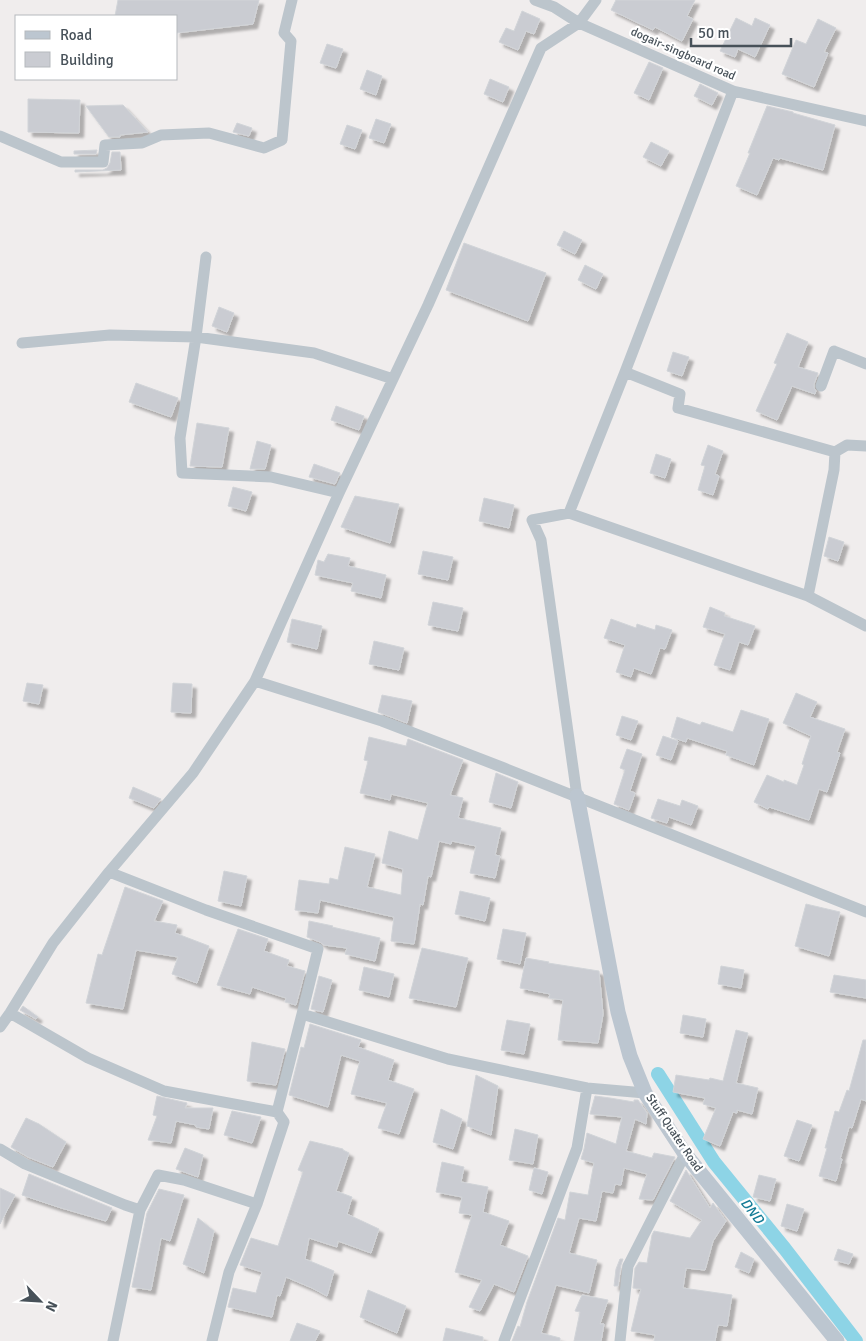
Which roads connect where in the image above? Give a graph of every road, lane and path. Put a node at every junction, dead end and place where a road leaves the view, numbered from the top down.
1 (292, 0) edge
2 (535, 0) edge
3 (596, 0) edge
4 (579, 22) junction
5 (733, 91) junction
6 (866, 121) edge
7 (0, 136) edge
8 (206, 257) dead end
9 (196, 337) junction
10 (22, 343) dead end
11 (866, 364) edge
12 (625, 372) junction
13 (393, 379) junction
14 (822, 386) dead end
15 (866, 446) edge
16 (835, 452) junction
17 (339, 493) junction
18 (569, 513) junction
19 (808, 596) junction
20 (866, 626) edge
21 (255, 681) junction
22 (577, 796) junction
23 (109, 872) junction
24 (866, 912) edge
25 (10, 1013) junction
26 (302, 1014) junction
27 (0, 1027) edge
28 (587, 1088) junction
29 (645, 1093) junction
30 (277, 1112) junction
31 (0, 1149) edge
32 (685, 1154) junction
33 (256, 1204) junction
34 (140, 1210) junction
35 (113, 1341) edge
36 (212, 1341) edge
37 (504, 1341) edge
38 (620, 1341) edge
39 (837, 1341) edge

1 - 7 street
2 - 4 street, dogair-singboard road
3 - 4 street
4 - 5 street, dogair-singboard road
4 - 13 street
5 - 6 street, dogair-singboard road
5 - 12 street
8 - 9 street
9 - 10 street
9 - 13 street
9 - 17 street
11 - 14 street
12 - 16 street
12 - 18 street
13 - 17 street
15 - 16 street
16 - 19 street
17 - 21 street
18 - 19 street
18 - 22 street
19 - 20 street
21 - 22 street
21 - 23 street
22 - 24 street
22 - 29 street, Stuff Quater Road
23 - 25 street
23 - 26 street
25 - 27 street
25 - 30 street
26 - 28 street
26 - 30 street
28 - 29 street
28 - 37 street
29 - 32 street, Stuff Quater Road
30 - 33 street
31 - 34 street
32 - 38 street
32 - 39 street, Stuff Quater Road
33 - 34 street
33 - 36 street
34 - 35 street

